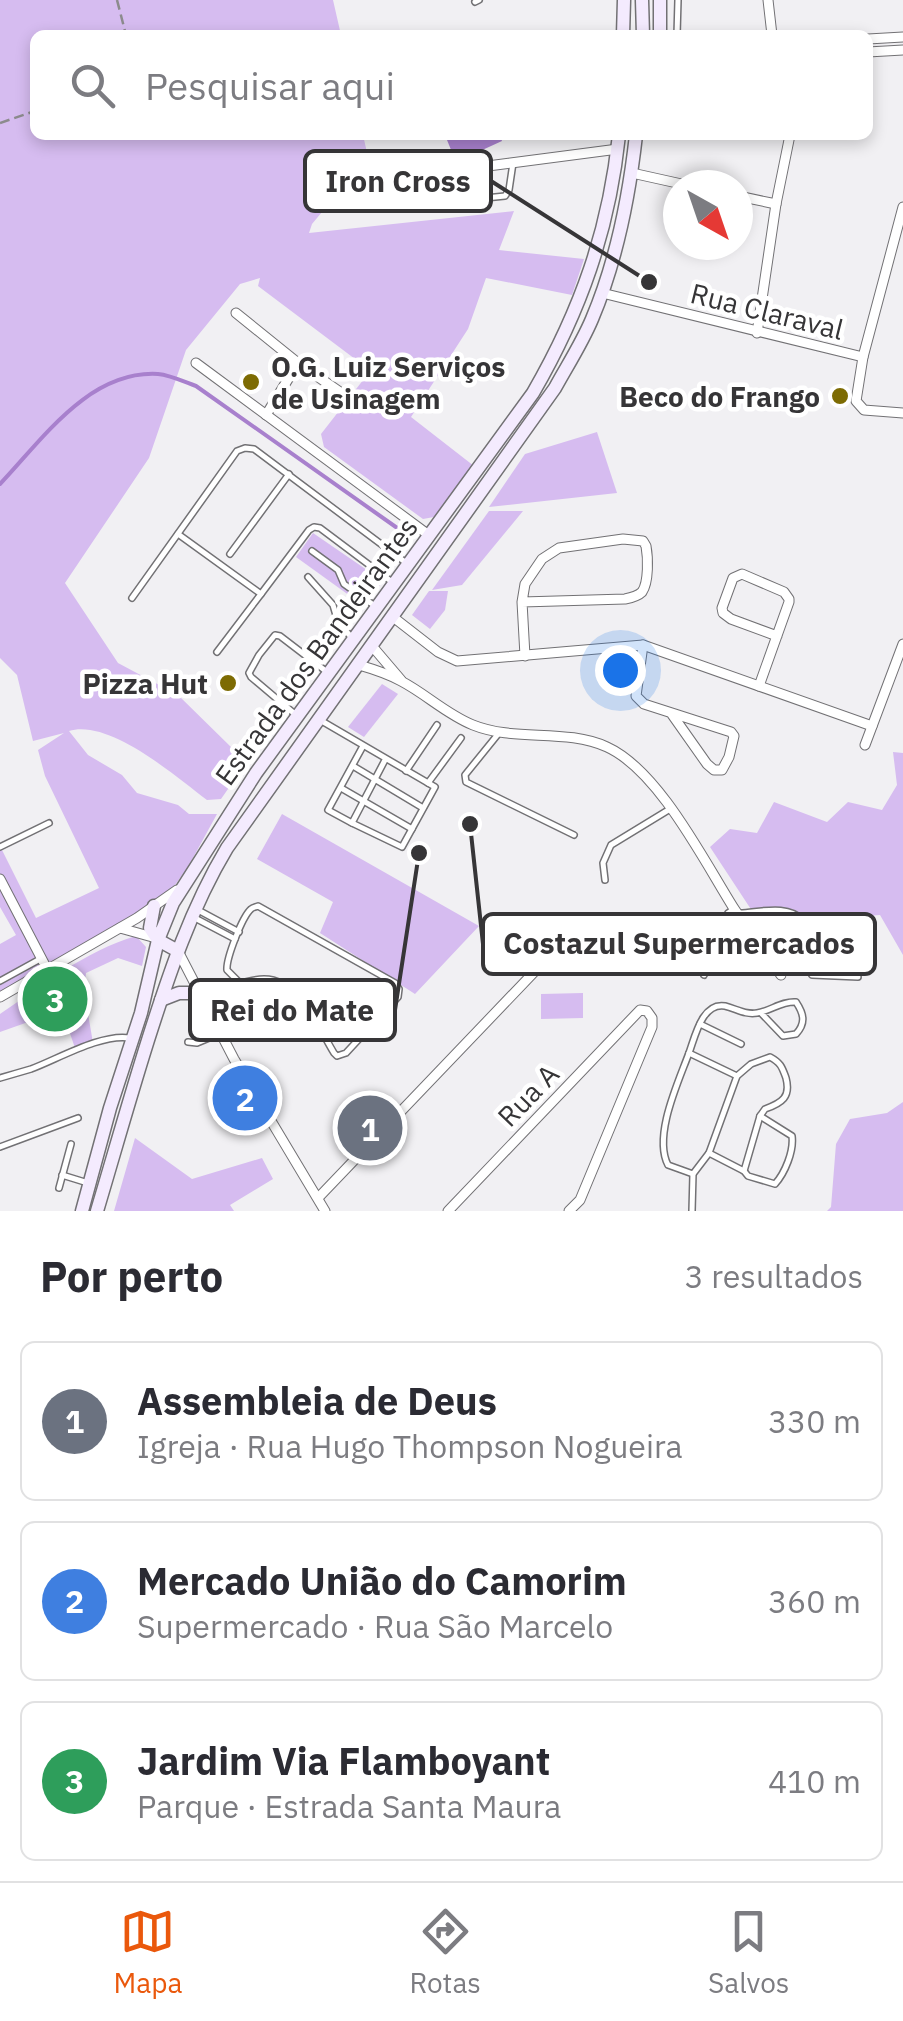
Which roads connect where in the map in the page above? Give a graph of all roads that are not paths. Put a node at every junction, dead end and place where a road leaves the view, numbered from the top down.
1 (624, 0) edge
2 (642, 0) edge
3 (660, 0) edge
4 (678, 0) edge
5 (768, 0) edge
6 (624, 30) edge
7 (642, 30) edge
8 (660, 30) edge
9 (677, 30) edge
10 (771, 30) edge
11 (903, 37) edge
12 (873, 39) edge
13 (903, 50) edge
14 (873, 52) edge
15 (635, 140) edge
16 (789, 140) edge
17 (618, 142) edge
18 (418, 162) dead end
19 (513, 163) junction
20 (457, 170) dead end
21 (632, 174) junction
22 (663, 180) edge
23 (753, 199) edge
24 (776, 204) junction
25 (903, 207) edge
26 (602, 293) junction
27 (236, 312) dead end
28 (757, 333) junction
29 (863, 357) junction
30 (298, 362) junction
31 (196, 363) dead end
32 (340, 392) dead end
33 (903, 414) edge
34 (266, 416) junction
35 (288, 474) junction
36 (178, 534) junction
37 (430, 536) junction
38 (312, 552) dead end
39 (230, 554) dead end
40 (409, 564) junction
41 (308, 577) dead end
42 (395, 584) junction
43 (261, 594) junction
44 (132, 598) dead end
45 (522, 602) junction
46 (377, 608) junction
47 (393, 617) junction
48 (777, 636) junction
49 (354, 641) junction
50 (903, 644) edge
51 (643, 645) junction
52 (372, 646) junction
53 (217, 652) dead end
54 (526, 656) junction
55 (358, 664) junction
56 (330, 675) junction
57 (403, 682) junction
58 (759, 686) junction
59 (671, 713) junction
60 (298, 717) junction
61 (318, 719) junction
62 (437, 724) dead end
63 (872, 726) junction
64 (499, 732) junction
65 (461, 738) dead end
66 (865, 745) dead end
67 (363, 746) junction
68 (385, 760) junction
69 (352, 766) junction
70 (406, 772) junction
71 (375, 780) junction
72 (428, 783) junction
73 (340, 788) junction
74 (363, 802) junction
75 (423, 808) junction
76 (670, 809) junction
77 (50, 823) dead end
78 (352, 823) junction
79 (412, 829) junction
80 (574, 835) dead end
81 (0, 847) edge
82 (0, 879) edge
83 (604, 880) dead end
84 (184, 885) junction
85 (3, 891) edge
86 (154, 906) junction
87 (736, 911) junction
88 (194, 913) junction
89 (120, 928) junction
90 (240, 932) junction
91 (235, 939) junction
92 (158, 940) junction
93 (178, 950) junction
94 (42, 958) junction
95 (539, 967) dead end
96 (48, 970) junction
97 (704, 975) dead end
98 (781, 975) dead end
99 (858, 977) dead end
100 (0, 981) edge
101 (198, 993) junction
102 (0, 997) edge
103 (161, 1000) junction
104 (761, 1012) junction
105 (700, 1024) junction
106 (221, 1033) junction
107 (134, 1038) junction
108 (188, 1042) dead end
109 (741, 1044) dead end
110 (689, 1053) junction
111 (737, 1076) junction
112 (0, 1078) edge
113 (760, 1116) junction
114 (78, 1118) dead end
115 (71, 1144) dead end
116 (0, 1147) edge
117 (710, 1153) junction
118 (744, 1172) junction
119 (693, 1174) junction
120 (62, 1175) junction
121 (90, 1184) junction
122 (59, 1188) dead end
123 (318, 1198) junction
124 (82, 1211) edge
125 (97, 1211) edge
126 (325, 1211) edge
127 (448, 1211) edge
128 (569, 1211) edge
129 (692, 1211) edge

1 - 6 main road
2 - 7 main road
3 - 8 main road
4 - 9 lane
5 - 10 street
11 - 12 street
13 - 14 street
15 - 21 main road, Estrada dos Bandeirantes
16 - 24 street
17 - 19 street
17 - 37 main road, Estrada dos Bandeirantes
18 - 19 lane
19 - 20 street
21 - 22 street
21 - 26 main road, Estrada dos Bandeirantes
23 - 24 street
24 - 28 street
25 - 29 street
26 - 28 street, Rua Claraval
26 - 47 main road, Estrada dos Bandeirantes
27 - 30 street
28 - 29 street, Rua Claraval
29 - 33 street
30 - 32 street
30 - 34 street
31 - 34 street
34 - 37 street
35 - 36 lane
35 - 39 lane
35 - 40 lane
36 - 43 lane
36 - 44 lane
37 - 40 main road, Estrada dos Bandeirantes
38 - 46 lane
40 - 42 main road, Estrada dos Bandeirantes
41 - 49 lane
42 - 43 lane
42 - 46 main road, Estrada dos Bandeirantes
43 - 53 lane
45 - 45 street
45 - 54 street
46 - 49 main road, Estrada dos Bandeirantes
47 - 52 main road, Estrada dos Bandeirantes
47 - 54 street
48 - 48 street
48 - 58 street
49 - 56 main road, Estrada dos Bandeirantes
50 - 63 street
51 - 54 street
51 - 58 street
51 - 59 street
52 - 55 main road, Estrada dos Bandeirantes
52 - 57 street
55 - 57 street
55 - 61 main road, Estrada dos Bandeirantes
56 - 60 main road, Estrada dos Bandeirantes
56 - 60 lane
57 - 64 street
58 - 63 street
59 - 59 street
60 - 84 main road, Estrada dos Bandeirantes
61 - 67 lane
61 - 88 main road, Estrada dos Bandeirantes
62 - 70 lane
63 - 66 street
64 - 76 street
64 - 80 lane
65 - 72 lane
67 - 68 lane
67 - 69 lane
68 - 70 lane
68 - 71 lane
69 - 71 lane
69 - 73 lane
70 - 72 lane
71 - 74 lane
71 - 75 lane
72 - 75 lane
73 - 74 lane
73 - 78 lane
74 - 78 lane
74 - 79 lane
75 - 79 lane
76 - 83 lane
76 - 87 street
77 - 81 lane
78 - 79 lane
82 - 85 street
84 - 86 street
84 - 92 main road, Estrada dos Bandeirantes
85 - 94 street
86 - 89 street
86 - 92 main road
87 - 97 lane
87 - 98 street
87 - 99 lane
88 - 90 lane
88 - 91 lane
88 - 93 main road, Estrada dos Bandeirantes
89 - 92 street
89 - 96 street
90 - 91 lane
90 - 91 lane
92 - 93 main road
92 - 107 main road, Estrada dos Bandeirantes
93 - 101 street
93 - 103 main road, Estrada dos Bandeirantes
94 - 96 street
94 - 100 lane
95 - 123 street
96 - 102 street
101 - 103 main road
101 - 106 street
103 - 125 main road, Estrada dos Bandeirantes
104 - 104 lane
104 - 105 lane
105 - 109 lane
105 - 110 lane
106 - 108 lane
106 - 123 street
107 - 112 lane
107 - 121 main road, Estrada dos Bandeirantes
110 - 111 lane
110 - 119 lane
111 - 113 lane
111 - 117 lane
113 - 118 lane
113 - 118 lane
114 - 116 lane
115 - 120 lane
117 - 118 lane
117 - 119 lane
119 - 129 lane
120 - 121 lane
120 - 122 lane
121 - 124 main road, Estrada dos Bandeirantes
123 - 126 street
127 - 128 street, Rua A

